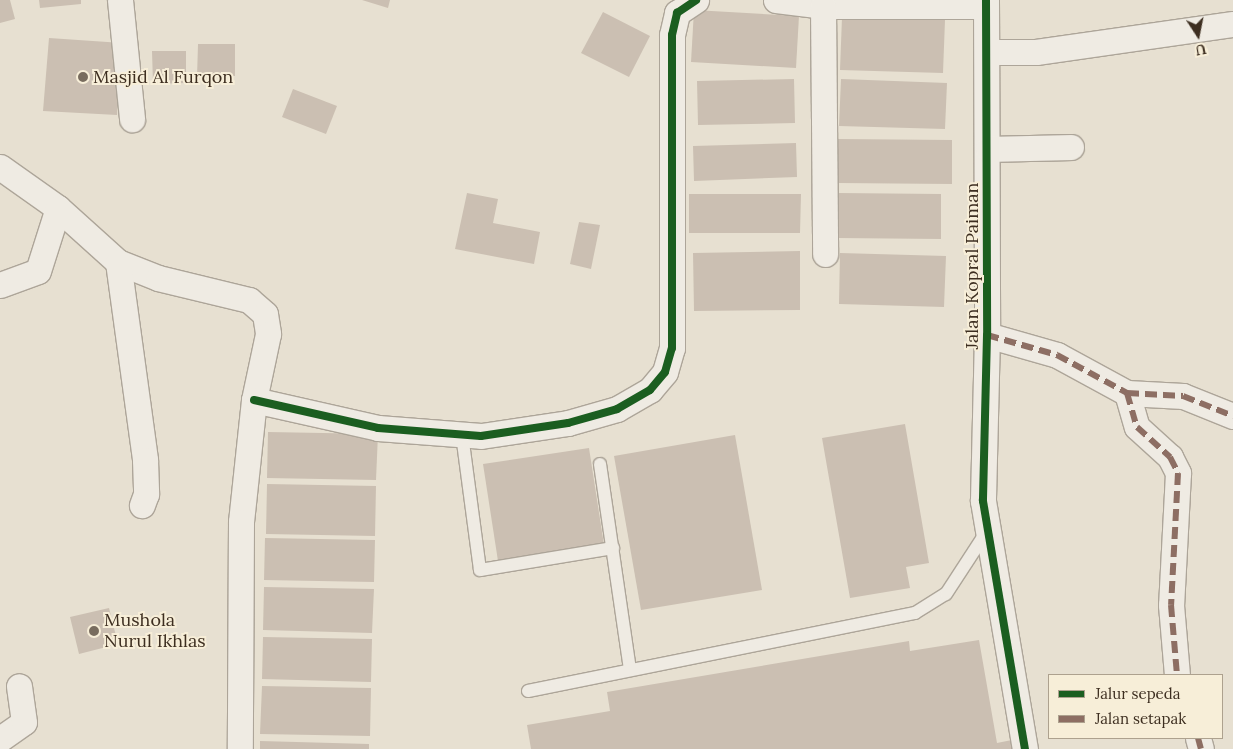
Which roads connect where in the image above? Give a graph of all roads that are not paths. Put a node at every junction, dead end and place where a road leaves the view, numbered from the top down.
1 (120, 0) edge
2 (696, 0) edge
3 (776, 0) edge
4 (986, 3) edge
5 (823, 6) junction
6 (1233, 24) edge
7 (988, 52) junction
8 (132, 119) dead end
9 (1071, 147) dead end
10 (988, 149) junction
11 (0, 167) edge
12 (58, 208) junction
13 (825, 254) dead end
14 (118, 262) junction
15 (0, 285) edge
16 (988, 335) junction
17 (1127, 393) junction
18 (254, 400) junction
19 (1233, 416) edge
20 (462, 435) junction
21 (600, 464) dead end
22 (142, 505) dead end
23 (987, 531) junction
24 (613, 548) junction
25 (630, 670) junction
26 (1177, 674) edge
27 (19, 686) dead end
28 (528, 692) dead end
29 (0, 739) edge
30 (240, 749) edge
31 (1025, 749) edge

1 - 8 street
2 - 20 street
3 - 5 street
4 - 5 street
4 - 7 street, Jalan Kopral Paiman
5 - 13 street
6 - 7 street
7 - 10 street, Jalan Kopral Paiman
9 - 10 street
10 - 16 street, Jalan Kopral Paiman
11 - 12 street
12 - 14 street
12 - 15 street
14 - 18 street
14 - 22 street
16 - 17 street
16 - 23 street, Jalan Kopral Paiman
17 - 19 street
17 - 26 street
18 - 20 street
18 - 30 street
20 - 24 lane
21 - 24 lane
23 - 25 lane
23 - 31 street, Jalan Kopral Paiman
24 - 25 lane
25 - 28 lane
27 - 29 street

